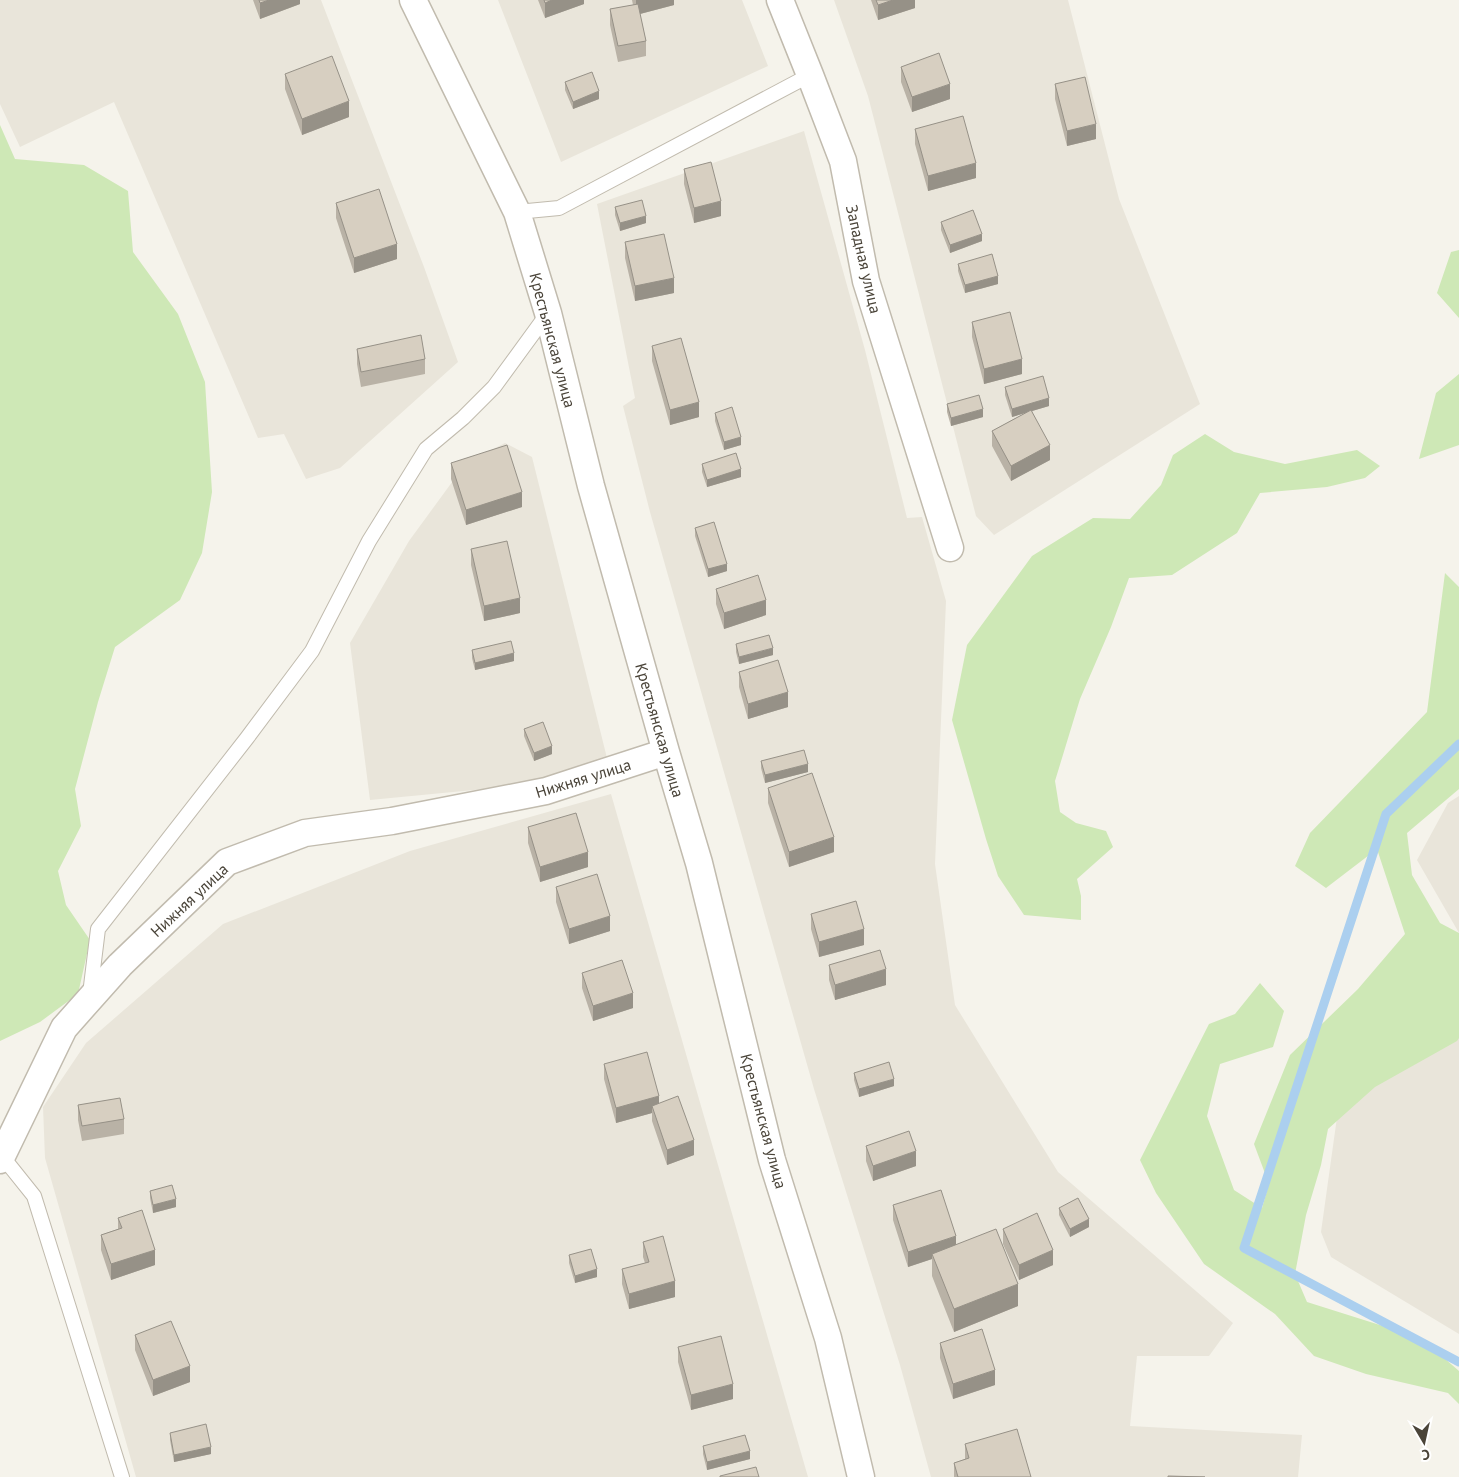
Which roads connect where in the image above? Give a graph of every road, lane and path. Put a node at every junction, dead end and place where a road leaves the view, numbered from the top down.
1 (413, 0) edge
2 (780, 0) edge
3 (810, 75) junction
4 (517, 212) junction
5 (548, 313) junction
6 (950, 548) dead end
7 (666, 752) junction
8 (90, 999) junction
9 (1, 1158) edge
10 (122, 1477) edge
11 (861, 1477) edge

1 - 4 street, Крестьянская улица
2 - 3 street, Западная улица
3 - 4 lane
3 - 6 street, Западная улица
4 - 5 street, Крестьянская улица
5 - 7 street, Крестьянская улица
5 - 8 lane
7 - 8 street, Нижняя улица
7 - 11 street, Крестьянская улица
8 - 9 street, Нижняя улица
9 - 10 lane

